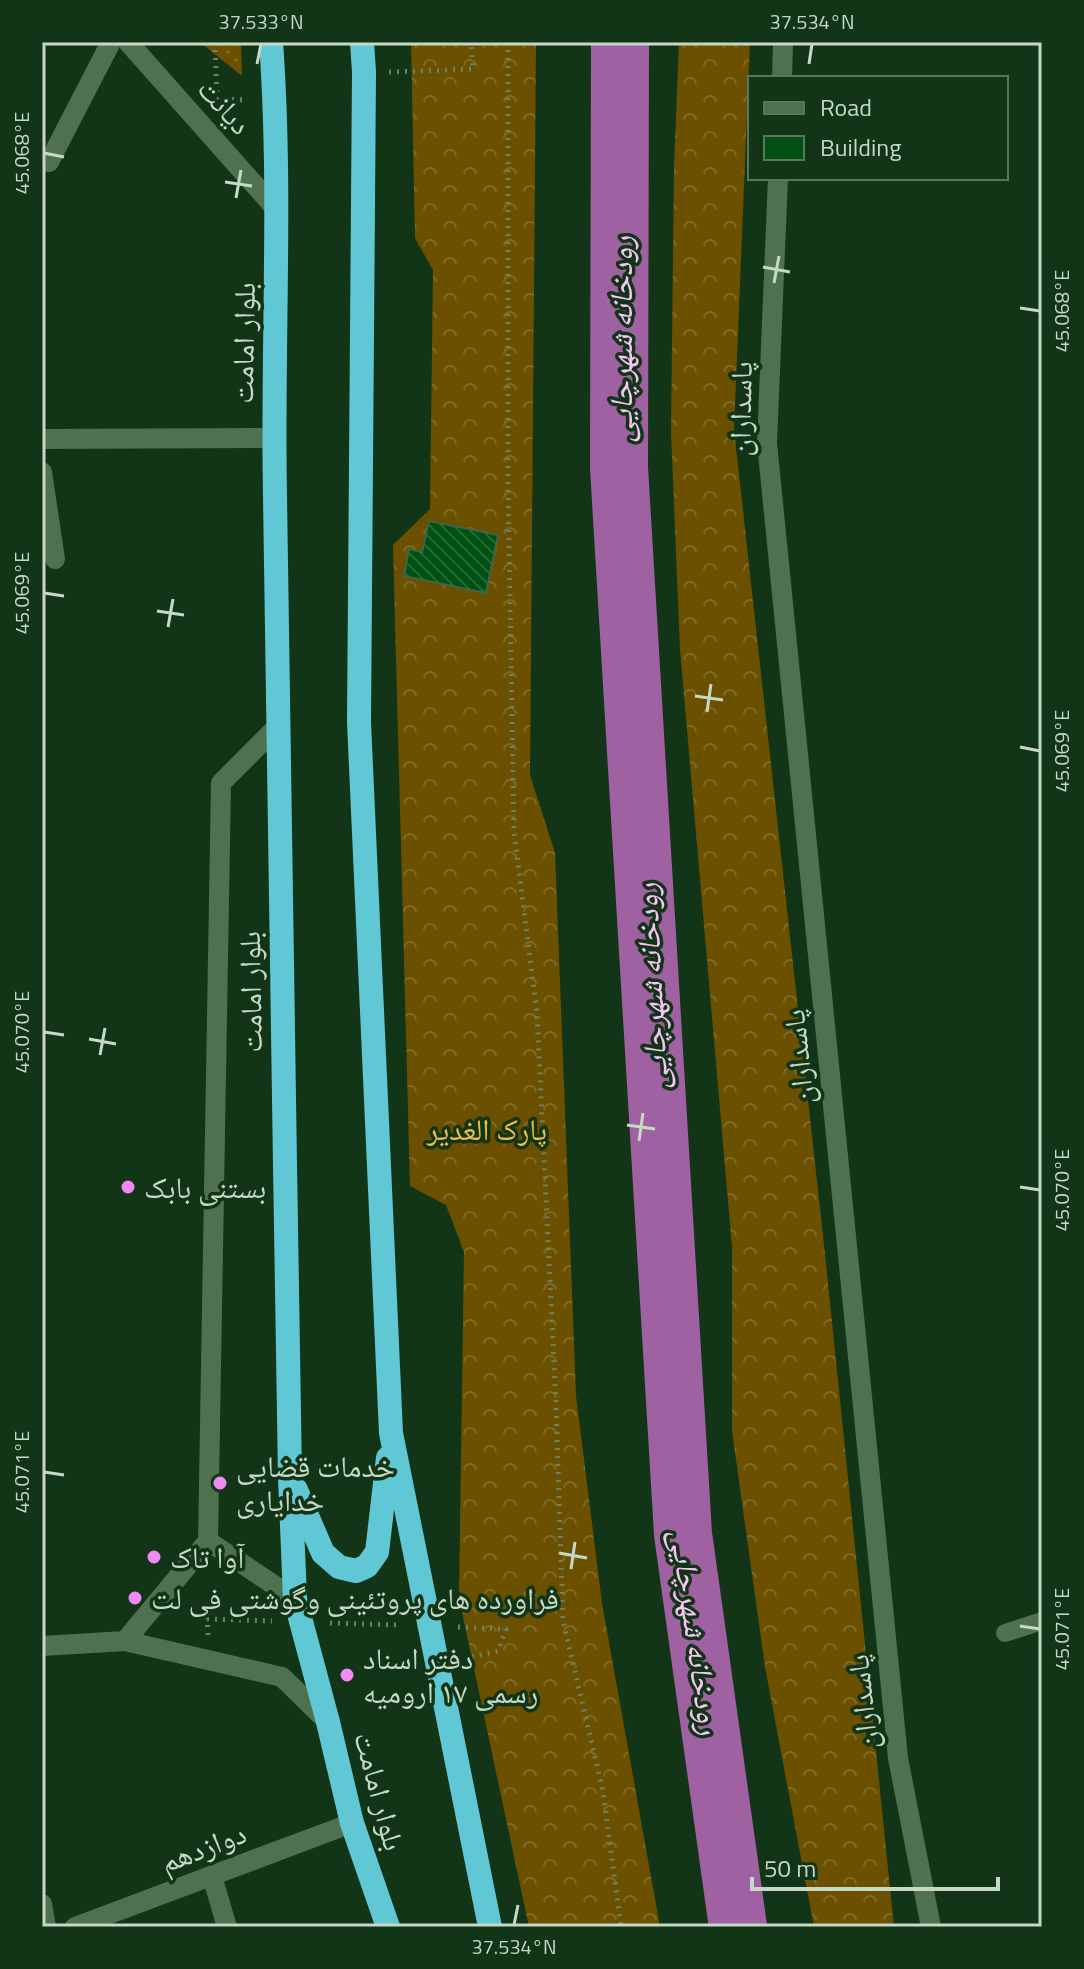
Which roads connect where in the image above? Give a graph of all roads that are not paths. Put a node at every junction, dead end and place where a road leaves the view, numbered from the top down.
1 (111, 42) edge
2 (128, 42) edge
3 (271, 42) edge
4 (362, 42) edge
5 (783, 42) edge
6 (782, 76) edge
7 (49, 162) dead end
8 (778, 180) edge
9 (277, 210) junction
10 (274, 438) junction
11 (42, 439) edge
12 (42, 472) edge
13 (55, 559) dead end
14 (278, 726) junction
15 (391, 1433) junction
16 (290, 1477) junction
17 (208, 1541) junction
18 (290, 1610) junction
19 (1042, 1621) edge
20 (1005, 1633) dead end
21 (125, 1641) junction
22 (42, 1646) edge
23 (328, 1722) junction
24 (352, 1823) junction
25 (212, 1876) junction
26 (42, 1904) edge
27 (46, 1927) edge
28 (75, 1927) edge
29 (227, 1927) edge
30 (388, 1927) edge
31 (490, 1927) edge
32 (931, 1927) edge

1 - 7 street
2 - 9 street, دیانت
3 - 9 highway, بلوار امامت
4 - 15 highway
5 - 6 street
8 - 32 street, پاسداران
9 - 10 highway, بلوار امامت
10 - 11 street
10 - 14 highway, بلوار امامت
12 - 13 street
14 - 16 highway, بلوار امامت
14 - 17 street
15 - 16 highway
15 - 31 highway
16 - 18 highway, بلوار امامت
17 - 18 street
17 - 21 street
18 - 23 highway, بلوار امامت
19 - 20 lane
21 - 22 street
21 - 23 street
23 - 24 highway, بلوار امامت
24 - 25 street, دوازدهم
24 - 30 highway, بلوار امامت
25 - 28 street, دوازدهم
25 - 29 street
26 - 27 street

